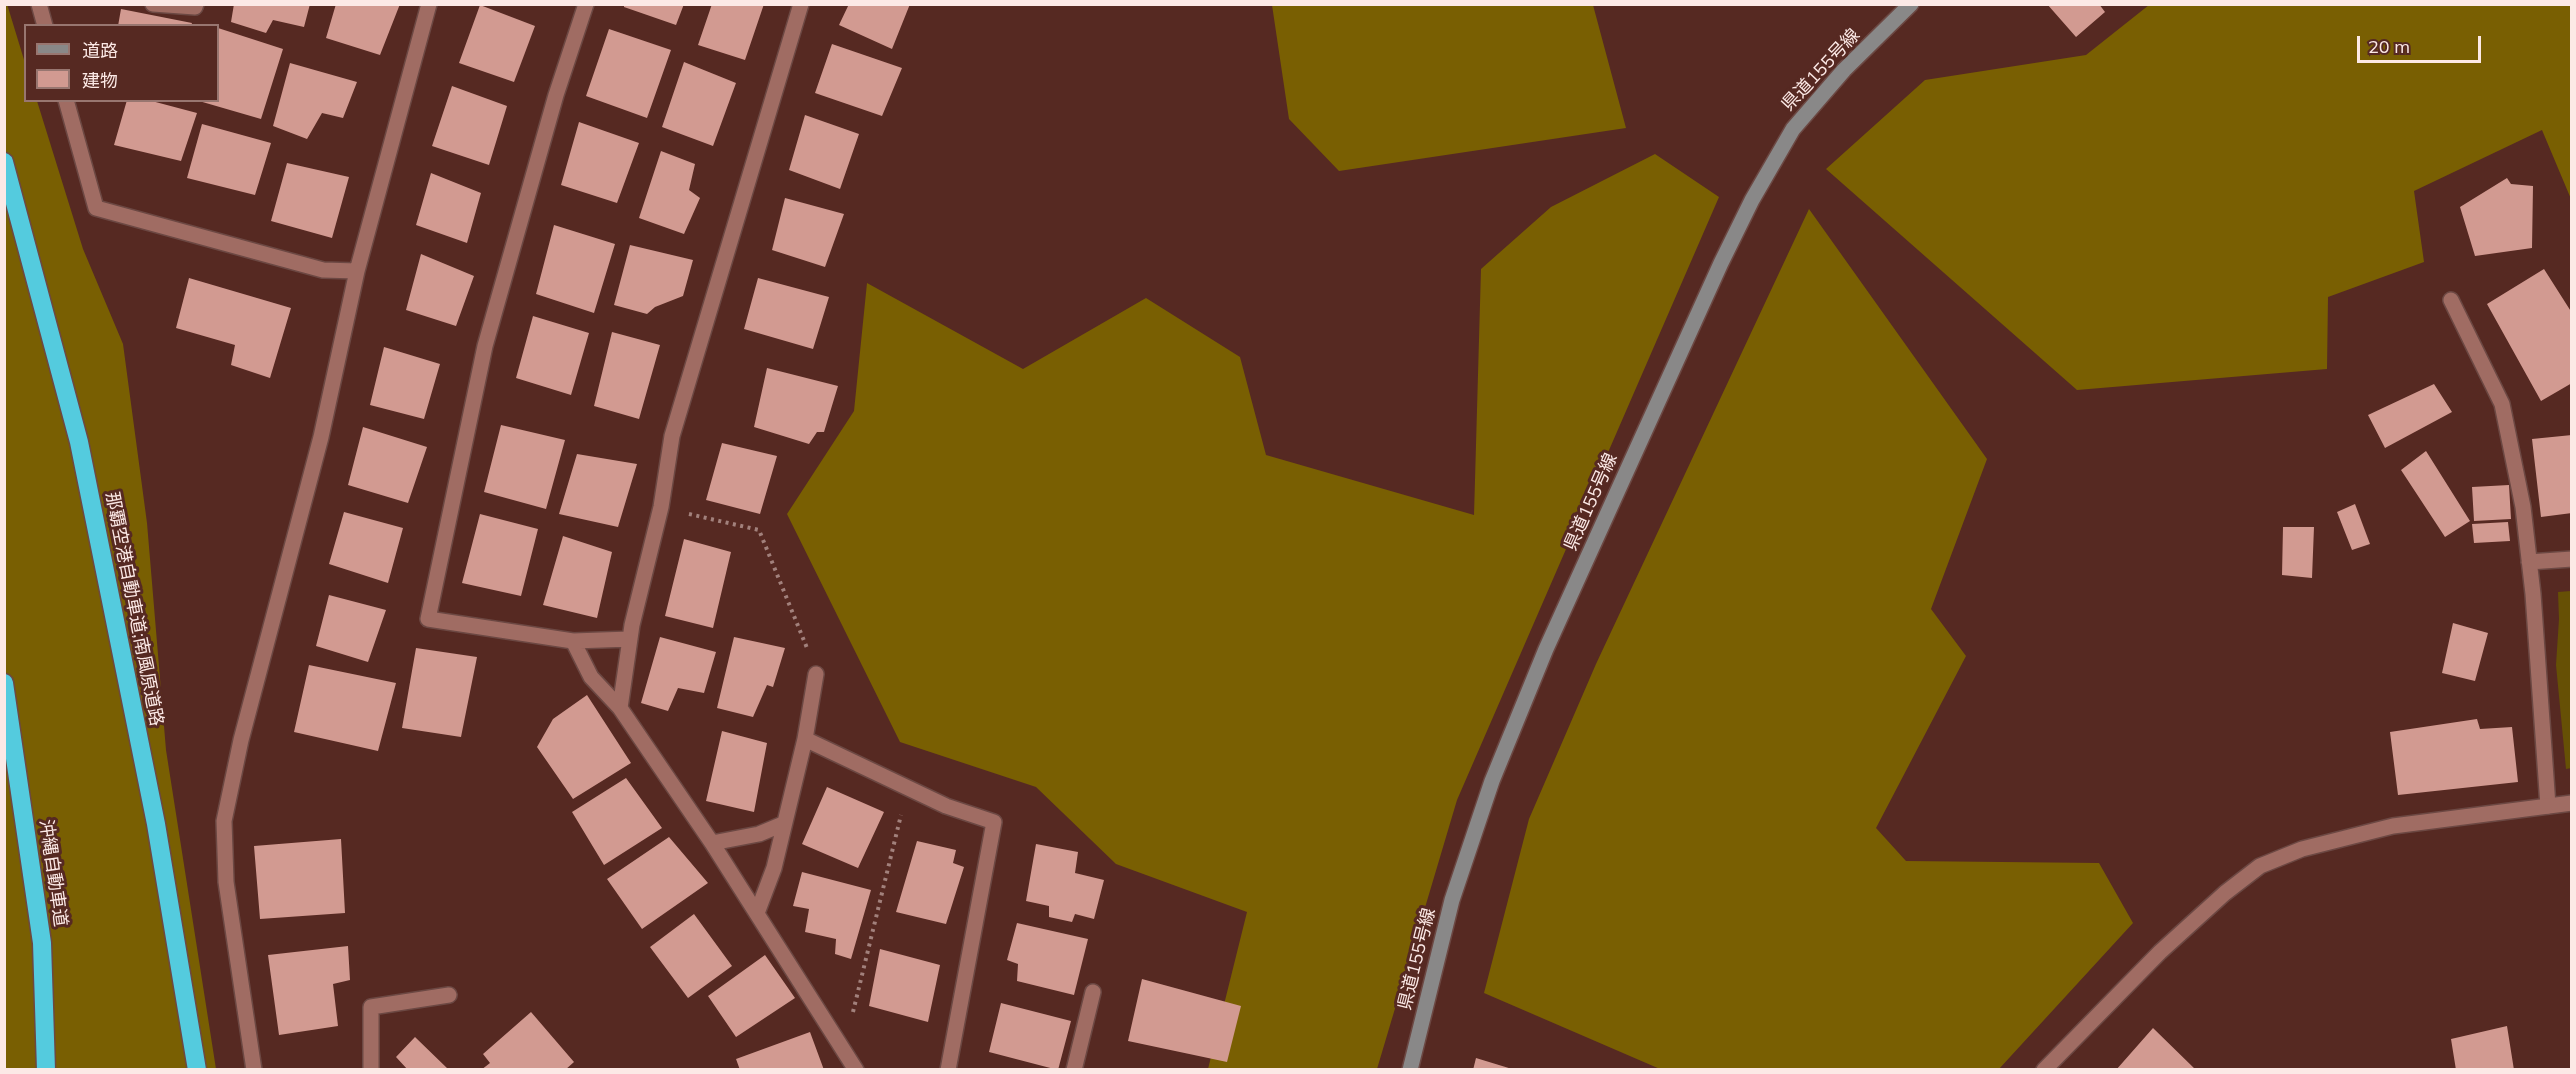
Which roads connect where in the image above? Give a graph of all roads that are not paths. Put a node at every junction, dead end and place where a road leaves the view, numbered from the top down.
1 (39, 4) edge
2 (153, 4) edge
3 (196, 4) edge
4 (429, 4) edge
5 (586, 4) edge
6 (801, 4) edge
7 (1911, 4) edge
8 (44, 24) edge
9 (67, 102) edge
10 (4, 162) edge
11 (357, 271) junction
12 (2451, 300) dead end
13 (2571, 559) edge
14 (2529, 562) junction
15 (630, 639) junction
16 (573, 641) junction
17 (816, 674) road end
18 (4, 683) edge
19 (620, 708) junction
20 (805, 739) junction
21 (2571, 803) edge
22 (2548, 806) junction
23 (783, 824) junction
24 (712, 843) junction
25 (757, 913) junction
26 (1093, 992) dead end
27 (449, 994) dead end
28 (46, 1070) edge
29 (197, 1070) edge
30 (254, 1070) edge
31 (371, 1070) edge
32 (856, 1070) edge
33 (948, 1070) edge
34 (1074, 1070) edge
35 (1410, 1070) edge
36 (2044, 1070) edge

1 - 8 street
2 - 3 street
4 - 11 street
5 - 16 street
6 - 15 street
7 - 35 main road, 県道155号線
9 - 11 street
10 - 29 highway, 那覇空港自動車道;南風原道路
11 - 30 street
12 - 14 street
13 - 14 street
14 - 22 street
15 - 16 street
15 - 19 street
16 - 19 street
17 - 20 street
18 - 28 highway, 沖縄自動車道
19 - 24 street
20 - 23 street
20 - 33 street
21 - 22 street
22 - 36 street
23 - 24 street
23 - 25 street
24 - 25 street
25 - 32 street
26 - 34 street
27 - 31 street

